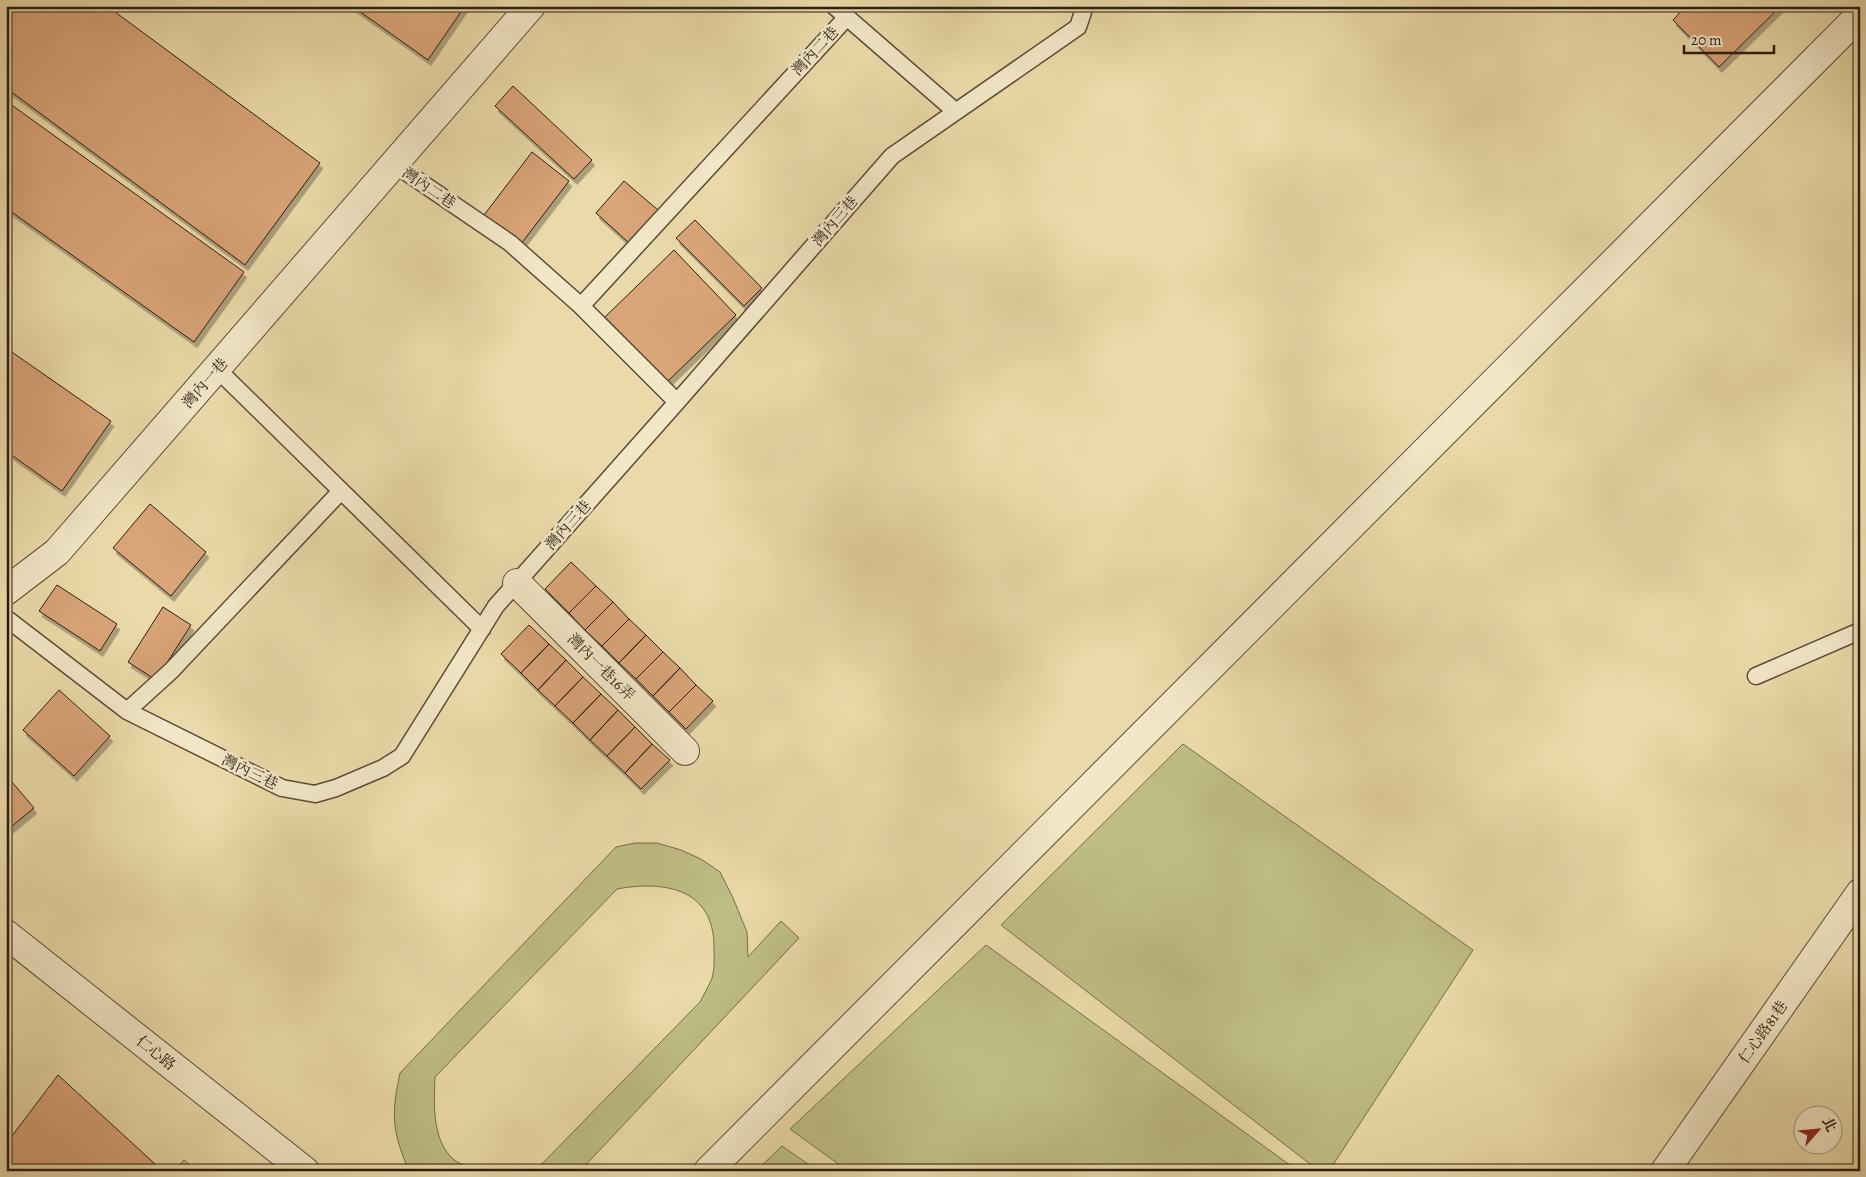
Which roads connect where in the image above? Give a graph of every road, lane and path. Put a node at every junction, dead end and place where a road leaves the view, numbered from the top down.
1 (531, 6) edge
2 (834, 6) edge
3 (1084, 6) edge
4 (1860, 15) edge
5 (847, 17) junction
6 (955, 111) junction
7 (394, 164) junction
8 (581, 306) junction
9 (217, 369) junction
10 (677, 402) junction
11 (341, 491) junction
12 (517, 582) junction
13 (6, 591) edge
14 (6, 618) edge
15 (482, 629) junction
16 (1860, 631) edge
17 (1756, 676) dead end
18 (127, 711) junction
19 (685, 751) dead end
20 (1860, 893) edge
21 (6, 934) edge
22 (306, 1171) edge
23 (708, 1171) edge
24 (1666, 1171) edge

1 - 7 street, 灣內二巷
2 - 5 lane, 灣內二巷
3 - 6 lane, 灣內三巷
4 - 23 street
5 - 6 lane, 灣內二巷
5 - 8 lane, 灣內二巷
6 - 10 lane, 灣內三巷
7 - 8 lane, 灣內二巷
7 - 9 street, 灣內一巷
8 - 10 lane, 灣內二巷
9 - 11 lane
9 - 13 street, 灣內一巷
10 - 12 lane, 灣內三巷
11 - 15 lane
11 - 18 lane
12 - 15 lane, 灣內三巷
12 - 19 street, 灣內一巷16弄
14 - 18 lane, 灣內三巷
15 - 18 lane, 灣內三巷
16 - 17 lane
20 - 24 street, 仁心路81巷
21 - 22 street, 仁心路

